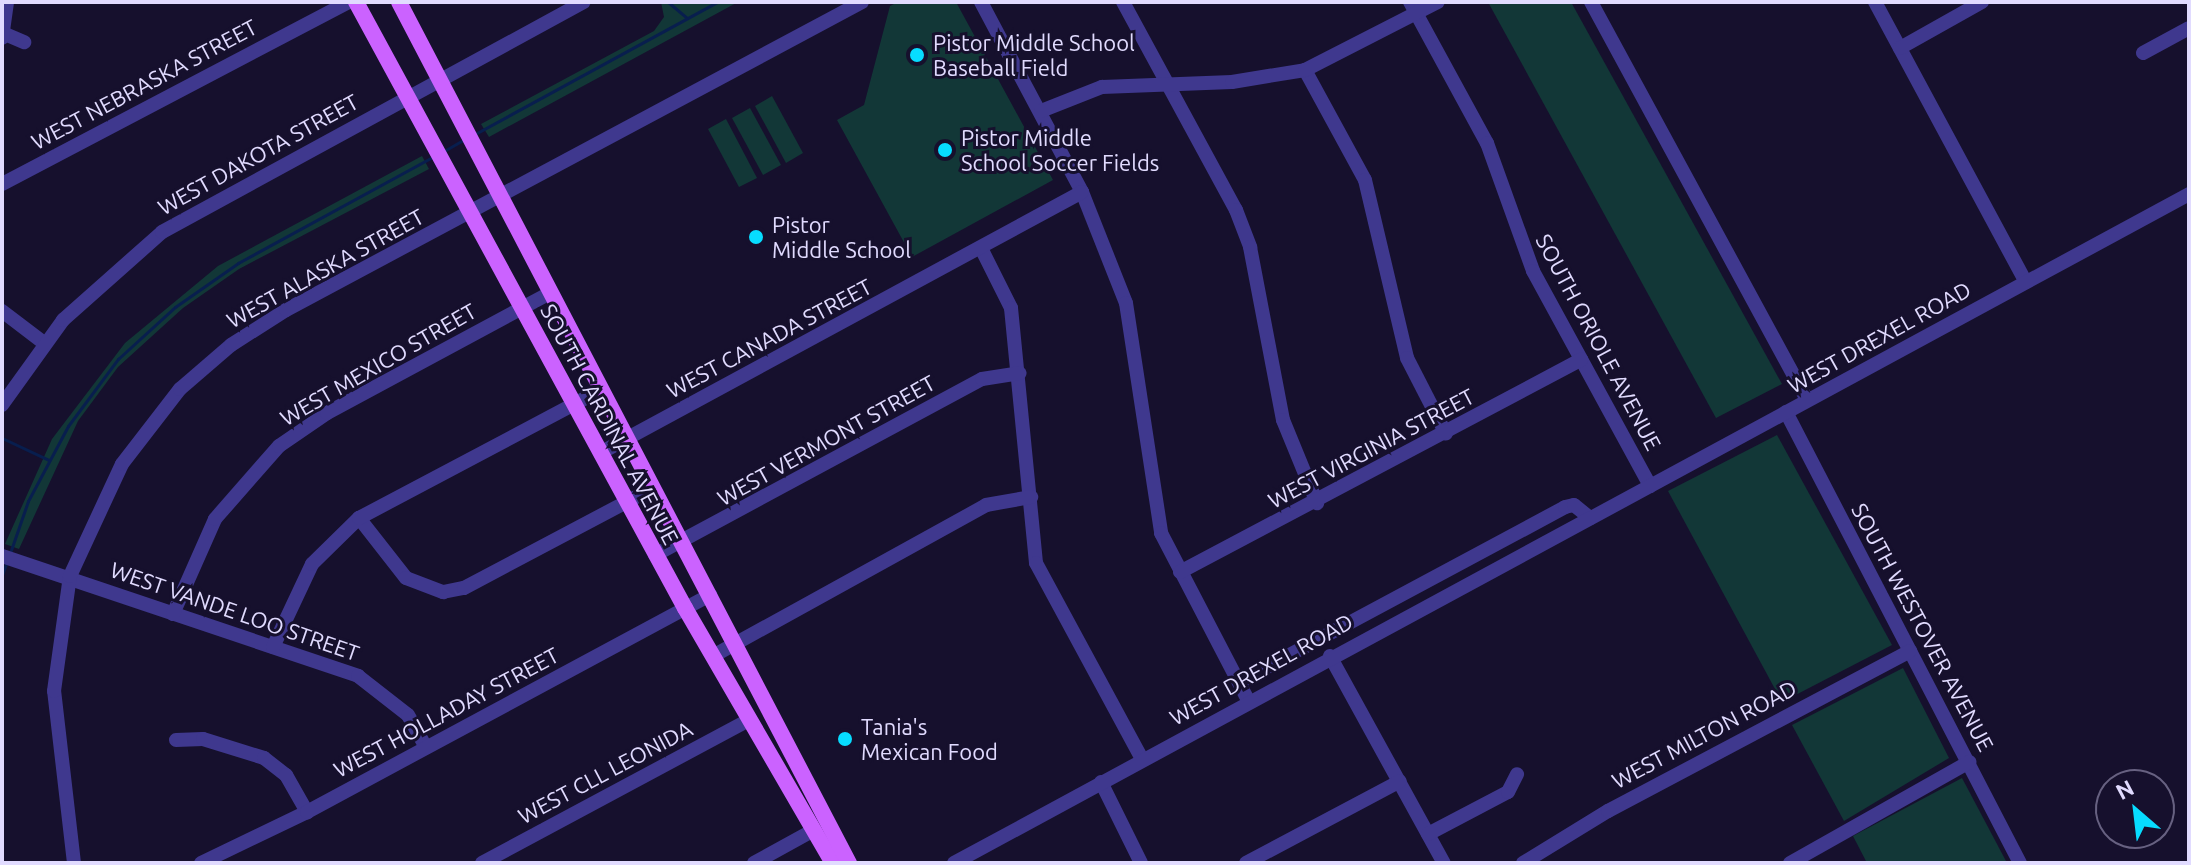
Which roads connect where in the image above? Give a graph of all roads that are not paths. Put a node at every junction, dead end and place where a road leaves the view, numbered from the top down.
1 (7, 2) edge
2 (349, 2) edge
3 (356, 2) edge
4 (399, 2) edge
5 (583, 2) edge
6 (862, 2) edge
7 (981, 2) edge
8 (1123, 2) edge
9 (1438, 2) edge
10 (1591, 2) edge
11 (1875, 2) edge
12 (1982, 2) edge
13 (1413, 8) edge
14 (2189, 28) edge
15 (3, 36) edge
16 (24, 42) dead end
17 (1900, 48) junction
18 (2143, 53) dead end
19 (1305, 70) junction
20 (443, 78) junction
21 (1167, 83) junction
22 (407, 97) junction
23 (1041, 111) junction
24 (2, 184) edge
25 (1082, 192) junction
26 (2189, 194) edge
27 (500, 198) junction
28 (471, 214) junction
29 (981, 248) junction
30 (2026, 282) junction
31 (550, 293) junction
32 (523, 308) junction
33 (2, 311) edge
34 (44, 343) junction
35 (1581, 360) junction
36 (1020, 373) junction
37 (601, 390) junction
38 (1807, 400) junction
39 (574, 404) junction
40 (2, 405) edge
41 (1786, 412) junction
42 (1446, 434) junction
43 (628, 438) junction
44 (602, 452) junction
45 (1650, 486) junction
46 (653, 488) junction
47 (1031, 497) junction
48 (628, 502) junction
49 (1317, 503) junction
50 (359, 518) junction
51 (1590, 518) junction
52 (683, 543) junction
53 (655, 555) junction
54 (2, 556) edge
55 (1180, 572) junction
56 (70, 576) junction
57 (710, 595) junction
58 (685, 608) junction
59 (173, 614) junction
60 (733, 645) junction
61 (273, 647) junction
62 (1910, 651) junction
63 (713, 656) junction
64 (1330, 656) junction
65 (1239, 682) junction
66 (1248, 700) junction
67 (749, 720) junction
68 (176, 740) dead end
69 (426, 747) junction
70 (1142, 759) junction
71 (1969, 762) junction
72 (1517, 774) dead end
73 (1400, 781) junction
74 (1101, 782) junction
75 (307, 812) junction
76 (814, 830) junction
77 (1428, 834) junction
78 (74, 863) edge
79 (201, 863) edge
80 (482, 863) edge
81 (754, 863) edge
82 (833, 863) edge
83 (849, 863) edge
84 (954, 863) edge
85 (1141, 863) edge
86 (1246, 863) edge
87 (1444, 863) edge
88 (1523, 863) edge
89 (1790, 863) edge
90 (2020, 863) edge

1 - 15 street
2 - 24 street, WEST NEBRASKA STREET
3 - 22 main road, SOUTH CARDINAL AVENUE
4 - 20 main road, SOUTH CARDINAL AVENUE
5 - 20 street, WEST DAKOTA STREET
6 - 27 street, WEST ALASKA STREET
7 - 23 street
8 - 21 street
9 - 13 street
10 - 38 street
11 - 17 street
12 - 17 street
13 - 19 street
13 - 35 street, SOUTH ORIOLE AVENUE
14 - 18 street
15 - 16 street
17 - 30 street
19 - 21 street
19 - 42 street
20 - 22 street, WEST DAKOTA STREET
20 - 27 main road, SOUTH CARDINAL AVENUE
21 - 23 street
21 - 49 street
22 - 28 main road, SOUTH CARDINAL AVENUE
22 - 34 street, WEST DAKOTA STREET
23 - 25 street
25 - 29 street, WEST CANADA STREET
25 - 55 street
26 - 30 street, WEST DREXEL ROAD
27 - 28 street, WEST ALASKA STREET
27 - 31 main road, SOUTH CARDINAL AVENUE
28 - 32 main road, SOUTH CARDINAL AVENUE
28 - 56 street, WEST ALASKA STREET
29 - 36 street
29 - 43 street, WEST CANADA STREET
30 - 38 street, WEST DREXEL ROAD
31 - 32 street, WEST MEXICO STREET
31 - 37 main road, SOUTH CARDINAL AVENUE
32 - 39 main road, SOUTH CARDINAL AVENUE
32 - 59 street, WEST MEXICO STREET
33 - 34 street
34 - 40 street, WEST DAKOTA STREET
35 - 42 street, WEST VIRGINIA STREET
35 - 45 street, SOUTH ORIOLE AVENUE
36 - 47 street
36 - 52 street, WEST VERMONT STREET
37 - 39 street
37 - 43 main road, SOUTH CARDINAL AVENUE
38 - 41 street, WEST DREXEL ROAD
39 - 44 main road, SOUTH CARDINAL AVENUE
39 - 50 street
41 - 45 street, WEST DREXEL ROAD
41 - 62 street, SOUTH WESTOVER AVENUE
42 - 49 street, WEST VIRGINIA STREET
43 - 44 street, WEST CANADA STREET
43 - 46 main road, SOUTH CARDINAL AVENUE
44 - 48 main road, SOUTH CARDINAL AVENUE
45 - 51 street, WEST DREXEL ROAD
46 - 48 street
46 - 52 main road, SOUTH CARDINAL AVENUE
47 - 60 street
47 - 70 street
48 - 50 street
48 - 53 main road, SOUTH CARDINAL AVENUE
49 - 55 street, WEST VIRGINIA STREET
50 - 61 street
51 - 64 street, WEST DREXEL ROAD
51 - 65 street, WEST DREXEL ROAD
52 - 53 street, WEST VERMONT STREET
52 - 57 main road, SOUTH CARDINAL AVENUE
53 - 58 main road, SOUTH CARDINAL AVENUE
54 - 56 street, WEST VANDE LOO STREET
55 - 65 street
56 - 59 street, WEST VANDE LOO STREET
56 - 78 street, WEST ALASKA STREET
57 - 58 street, WEST HOLLADAY STREET
57 - 60 main road, SOUTH CARDINAL AVENUE
58 - 63 main road, SOUTH CARDINAL AVENUE
58 - 69 street, WEST HOLLADAY STREET
59 - 61 street, WEST VANDE LOO STREET
60 - 63 street
60 - 83 main road, SOUTH CARDINAL AVENUE
61 - 69 street, WEST VANDE LOO STREET
62 - 71 street, SOUTH WESTOVER AVENUE
62 - 88 street, WEST MILTON ROAD
63 - 67 main road, SOUTH CARDINAL AVENUE
64 - 66 street, WEST DREXEL ROAD
64 - 73 street
65 - 66 street
66 - 70 street, WEST DREXEL ROAD
67 - 76 main road, SOUTH CARDINAL AVENUE
67 - 80 street, WEST CLL LEONIDA
68 - 75 street
69 - 75 street, WEST HOLLADAY STREET
70 - 74 street, WEST DREXEL ROAD
71 - 89 street
71 - 90 street, SOUTH WESTOVER AVENUE
72 - 77 street
73 - 77 street
73 - 86 street
74 - 84 street, WEST DREXEL ROAD
74 - 85 street
75 - 79 street, WEST HOLLADAY STREET
76 - 81 street
76 - 82 main road, SOUTH CARDINAL AVENUE
77 - 87 street

